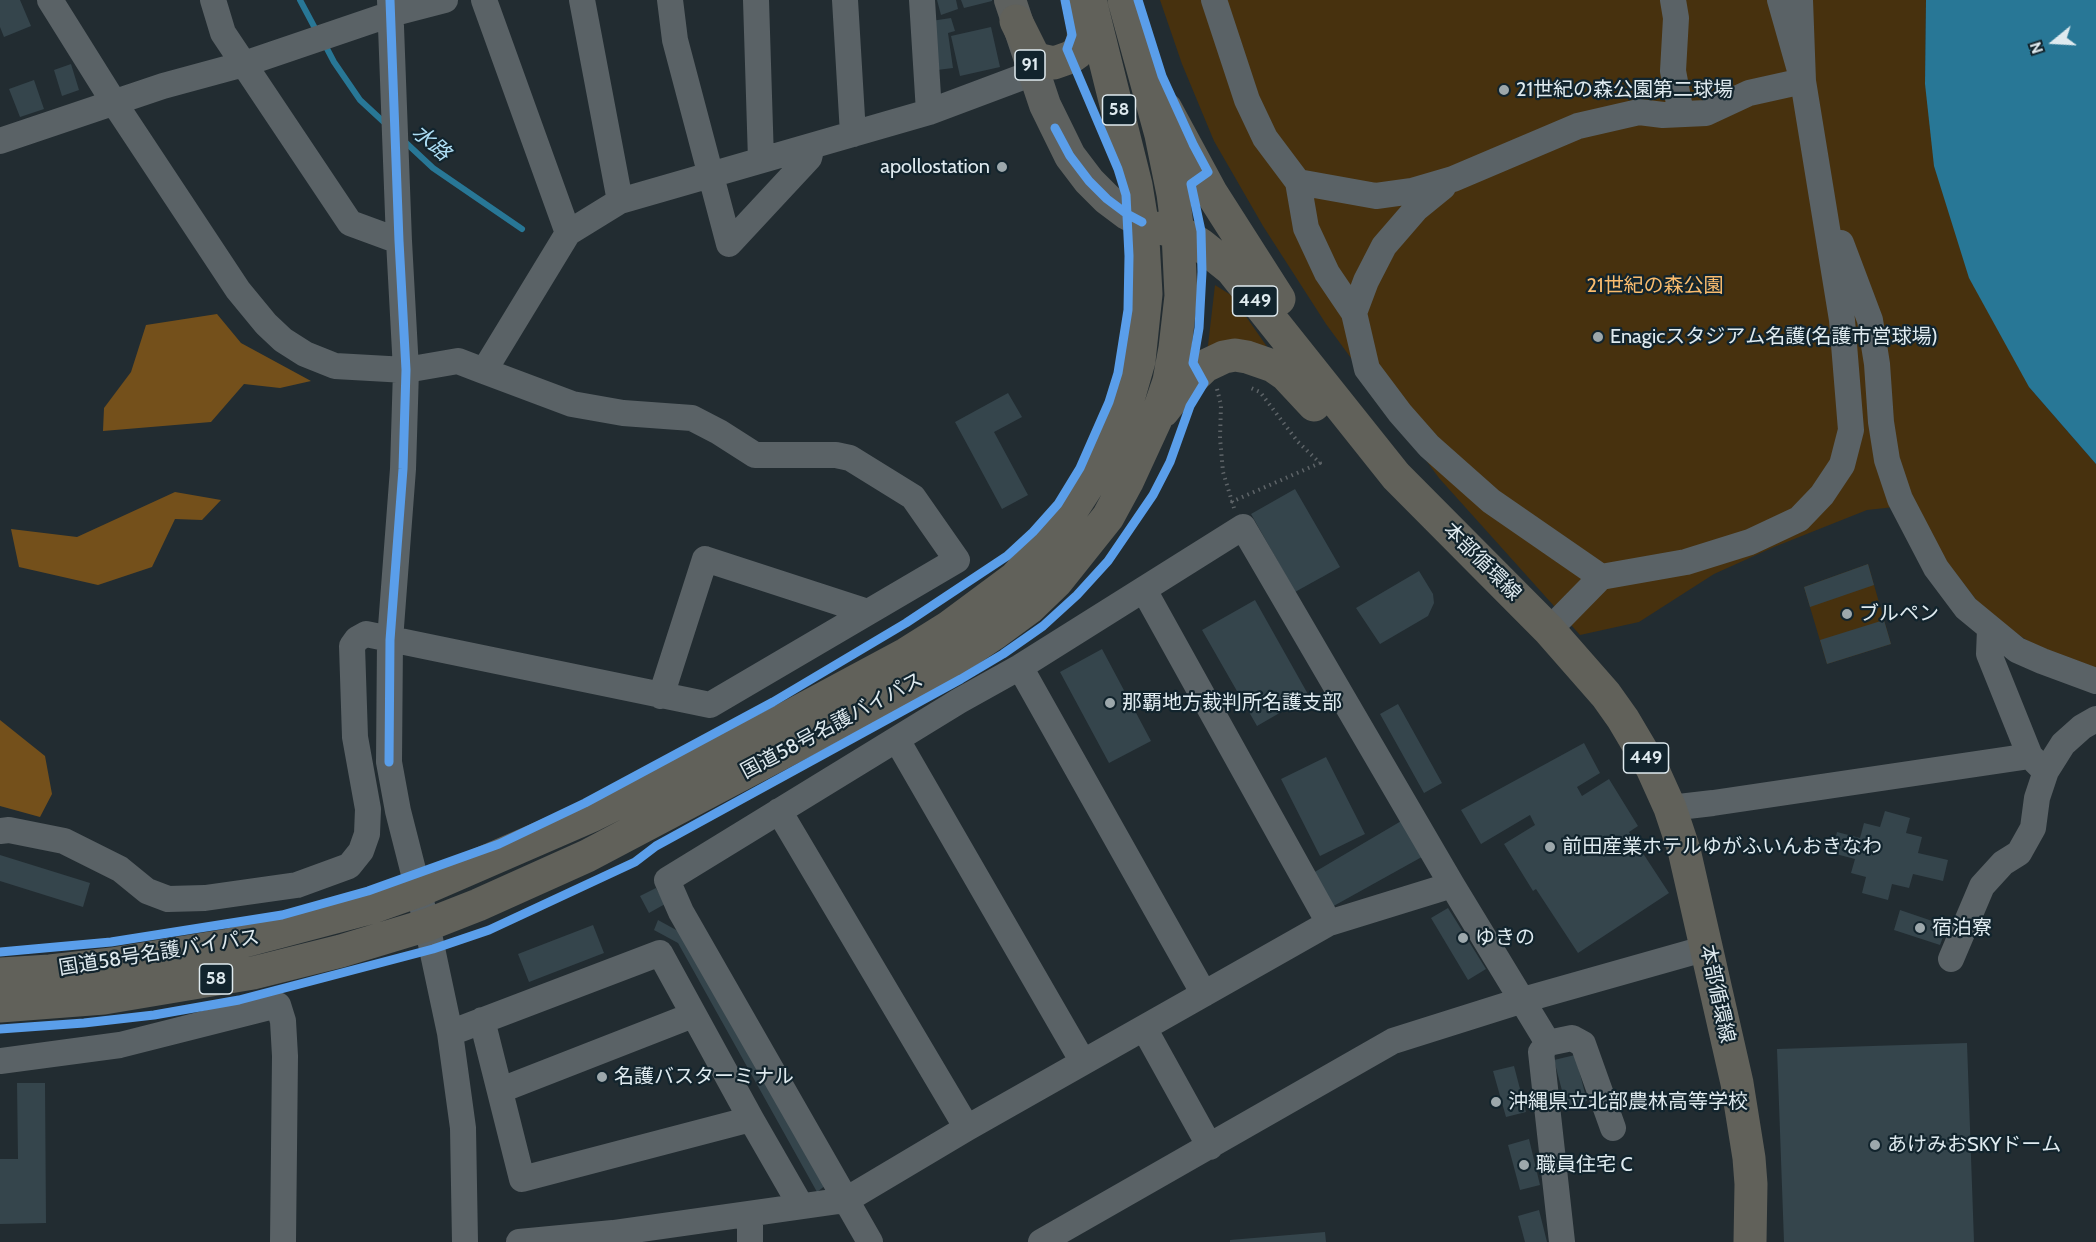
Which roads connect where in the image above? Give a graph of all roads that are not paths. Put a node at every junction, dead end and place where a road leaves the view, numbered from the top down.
1 (50, 0) edge
2 (213, 0) edge
3 (445, 0) edge
4 (484, 0) edge
5 (582, 0) edge
6 (670, 0) edge
7 (756, 0) edge
8 (845, 0) edge
9 (922, 0) edge
10 (1085, 0) edge
11 (1090, 0) edge
12 (1124, 0) edge
13 (1214, 0) edge
14 (1674, 0) edge
15 (1780, 0) edge
16 (1800, 0) edge
17 (390, 7) edge
18 (1013, 10) edge
19 (244, 64) junction
20 (1143, 68) junction
21 (1033, 73) junction
22 (1803, 81) junction
23 (115, 104) junction
24 (929, 112) junction
25 (1682, 114) junction
26 (853, 134) junction
27 (0, 141) edge
28 (812, 146) junction
29 (760, 160) junction
30 (710, 175) junction
31 (1452, 179) junction
32 (1298, 182) junction
33 (1824, 197) junction
34 (620, 201) junction
35 (1142, 222) junction
36 (568, 233) junction
37 (1179, 233) junction
38 (399, 241) junction
39 (1354, 313) junction
40 (406, 370) junction
41 (484, 371) junction
42 (1320, 382) junction
43 (1156, 419) junction
44 (1396, 476) junction
45 (1601, 577) junction
46 (1144, 590) junction
47 (868, 612) junction
48 (1990, 629) junction
49 (1549, 630) junction
50 (390, 640) junction
51 (1020, 667) junction
52 (940, 669) junction
53 (2096, 681) edge
54 (661, 696) junction
55 (959, 701) junction
56 (2096, 719) edge
57 (897, 740) junction
58 (2038, 763) junction
59 (1670, 808) junction
60 (779, 811) junction
61 (0, 831) edge
62 (1452, 885) junction
63 (418, 891) junction
64 (1329, 922) junction
65 (428, 925) junction
66 (1707, 948) junction
67 (1951, 959) dead end
68 (0, 974) edge
69 (1204, 994) junction
70 (1523, 1000) junction
71 (0, 1006) edge
72 (693, 1015) junction
73 (482, 1020) junction
74 (1144, 1028) junction
75 (450, 1033) junction
76 (1548, 1043) junction
77 (0, 1062) edge
78 (1083, 1062) junction
79 (501, 1090) junction
80 (751, 1119) junction
81 (967, 1128) junction
82 (1613, 1128) dead end
83 (1210, 1147) junction
84 (846, 1200) junction
85 (801, 1206) junction
86 (750, 1214) junction
87 (613, 1238) edge
88 (283, 1242) edge
89 (465, 1242) edge
90 (519, 1242) edge
91 (750, 1242) edge
92 (870, 1242) edge
93 (1041, 1242) edge
94 (1562, 1242) edge
95 (1750, 1242) edge

1 - 23 street
2 - 19 street
3 - 17 street
4 - 36 street
5 - 34 street
6 - 30 street
7 - 29 street
8 - 26 street
9 - 24 street
10 - 18 highway
11 - 35 highway, 国道58号名護バイパス / 58
12 - 20 highway, 国道58号名護バイパス / 58
13 - 32 street
14 - 25 street
15 - 22 street
16 - 22 street
17 - 19 street
17 - 38 street
18 - 21 main road, 本部循環線 / 91
19 - 23 street
19 - 38 street
20 - 37 highway, 国道58号名護バイパス / 58
20 - 42 highway
21 - 24 street
21 - 35 main road, 本部循環線 / 91
22 - 25 street
22 - 33 street
23 - 27 street
23 - 40 street
24 - 26 street
25 - 31 street
26 - 28 street
28 - 29 street
28 - 30 street
29 - 30 street
30 - 34 street
31 - 32 street
31 - 39 street
32 - 39 street
33 - 45 street
33 - 48 street
34 - 36 street
35 - 37 highway, 本部循環線 / 449
35 - 63 highway, 国道58号名護バイパス / 58
36 - 41 street
37 - 42 highway, 本部循環線 / 449
37 - 43 highway, 国道58号名護バイパス / 58
38 - 40 street
39 - 45 street
40 - 41 street
40 - 50 street
41 - 47 street
42 - 44 highway, 本部循環線 / 449
43 - 44 highway
43 - 52 highway, 国道58号名護バイパス / 58
44 - 49 highway, 本部循環線 / 449
45 - 49 street
46 - 51 street
46 - 62 street
46 - 64 street
47 - 54 street
47 - 54 street
48 - 53 street
48 - 58 street
49 - 59 highway, 本部循環線 / 449
50 - 54 street
50 - 61 street
50 - 63 street
51 - 55 street
51 - 69 street
52 - 55 street
52 - 65 highway, 国道58号名護バイパス / 58
55 - 57 street
56 - 58 street
57 - 60 street
57 - 78 street
58 - 59 street
58 - 67 street
59 - 66 highway, 本部循環線 / 449
60 - 81 street
60 - 84 street
62 - 64 street
62 - 70 street
63 - 65 street
63 - 68 highway, 国道58号名護バイパス / 58
64 - 69 street
65 - 71 highway, 国道58号名護バイパス / 58
65 - 75 street
66 - 70 street
66 - 95 highway, 本部循環線 / 449
69 - 74 street
70 - 76 street
70 - 83 street
72 - 73 street
72 - 79 street
72 - 80 street
73 - 75 street
73 - 79 street
74 - 78 street
74 - 83 street
75 - 89 street
76 - 82 street
76 - 94 street
77 - 88 street
78 - 81 street
79 - 80 street
80 - 85 street
81 - 84 street
83 - 93 street
84 - 85 street
84 - 92 street
85 - 86 street
86 - 87 street
86 - 91 street
87 - 90 street

